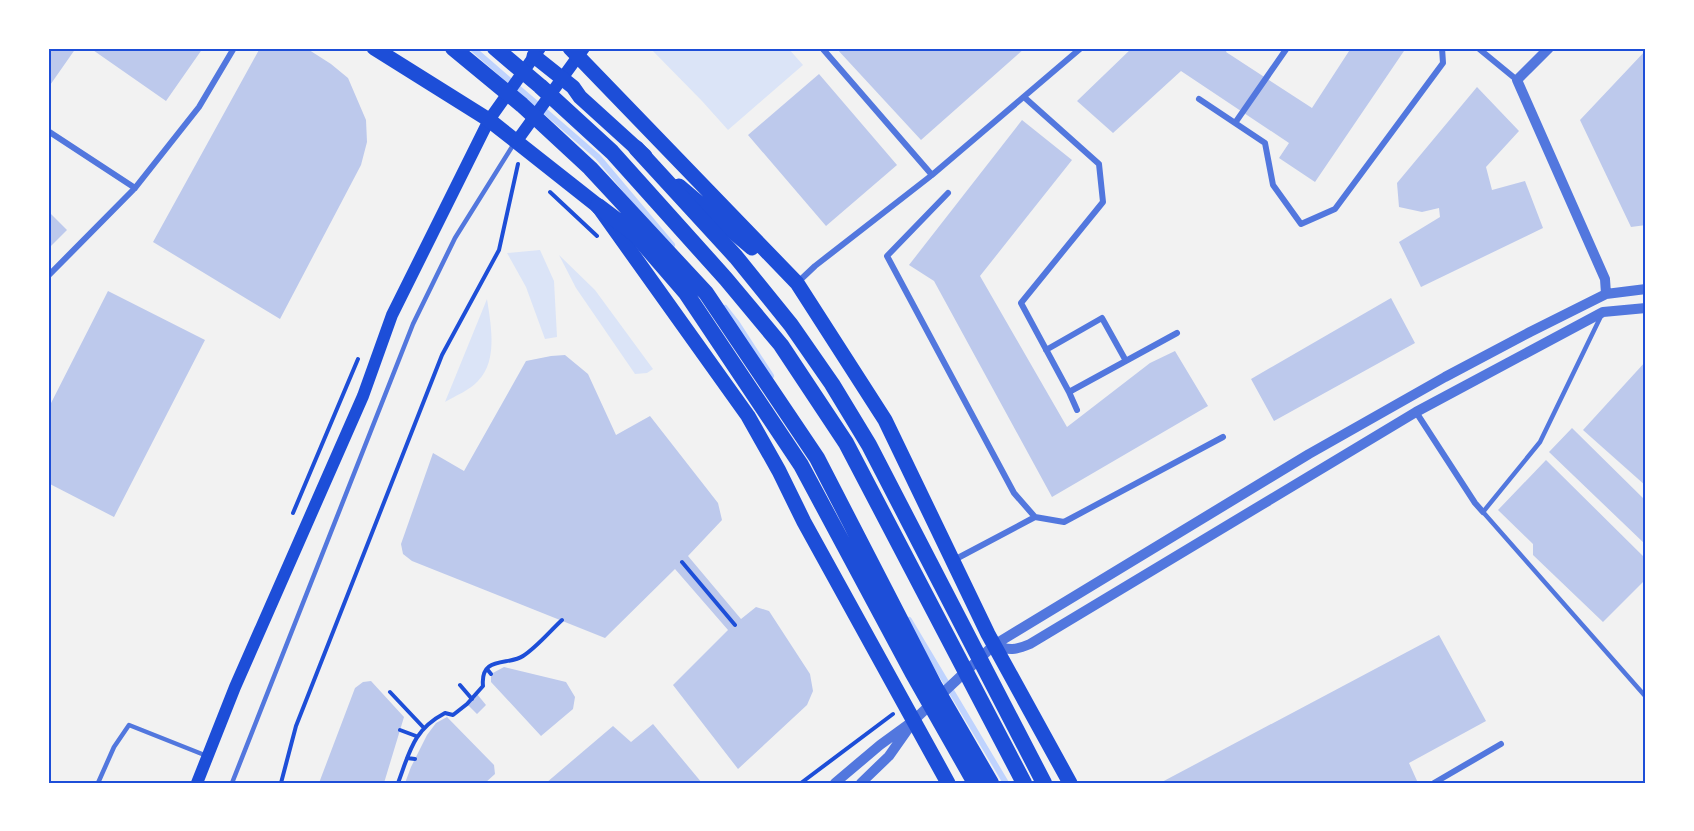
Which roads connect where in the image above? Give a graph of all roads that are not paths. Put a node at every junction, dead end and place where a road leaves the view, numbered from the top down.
1 (234, 48) edge
2 (374, 48) edge
3 (453, 48) edge
4 (495, 48) edge
5 (822, 48) edge
6 (1081, 48) edge
7 (1287, 48) edge
8 (1442, 48) edge
9 (1478, 48) edge
10 (1549, 48) edge
11 (578, 50) edge
12 (534, 56) edge
13 (562, 78) junction
14 (1517, 80) junction
15 (1024, 97) junction
16 (1200, 99) dead end
17 (489, 120) junction
18 (1235, 123) junction
19 (48, 131) edge
20 (636, 148) junction
21 (521, 152) junction
22 (932, 174) junction
23 (135, 188) junction
24 (948, 193) dead end
25 (598, 206) junction
26 (48, 276) edge
27 (796, 283) junction
28 (1646, 289) edge
29 (1606, 294) junction
30 (1646, 308) edge
31 (1603, 312) junction
32 (1177, 333) dead end
33 (1046, 350) junction
34 (1126, 361) junction
35 (1069, 392) junction
36 (1077, 410) dead end
37 (1416, 412) junction
38 (1223, 437) dead end
39 (1483, 512) junction
40 (1035, 517) junction
41 (953, 560) junction
42 (994, 645) junction
43 (1646, 697) edge
44 (913, 721) junction
45 (1501, 744) dead end
46 (207, 756) junction
47 (98, 783) edge
48 (197, 783) edge
49 (232, 783) edge
50 (835, 783) edge
51 (861, 783) edge
52 (948, 783) edge
53 (975, 783) edge
54 (991, 783) edge
55 (1024, 783) edge
56 (1044, 783) edge
57 (1070, 783) edge
58 (1434, 783) edge

1 - 23 street
2 - 17 main road
3 - 54 highway
4 - 55 highway
5 - 22 street
6 - 15 street
7 - 18 street
8 - 18 street
9 - 14 street
10 - 14 street
11 - 13 main road
11 - 27 main road
12 - 13 main road
12 - 17 main road
13 - 20 main road
13 - 21 main road
14 - 29 street
15 - 22 street
15 - 33 street
16 - 18 street
17 - 21 main road
17 - 46 main road
19 - 23 street
20 - 27 main road
20 - 56 highway
21 - 25 main road
21 - 49 lane
22 - 27 street
23 - 26 street
24 - 40 street
25 - 44 main road
25 - 53 highway
27 - 41 main road
28 - 29 street
29 - 42 street
30 - 31 street
31 - 37 street
31 - 39 lane
32 - 34 street
33 - 34 street
33 - 35 street
34 - 35 street
35 - 36 street
37 - 39 street
37 - 42 street
38 - 40 street
39 - 43 lane
40 - 41 street
41 - 42 main road
42 - 44 street
42 - 57 main road
44 - 50 street
44 - 51 street
44 - 52 main road
45 - 58 street
46 - 47 lane
46 - 48 main road

